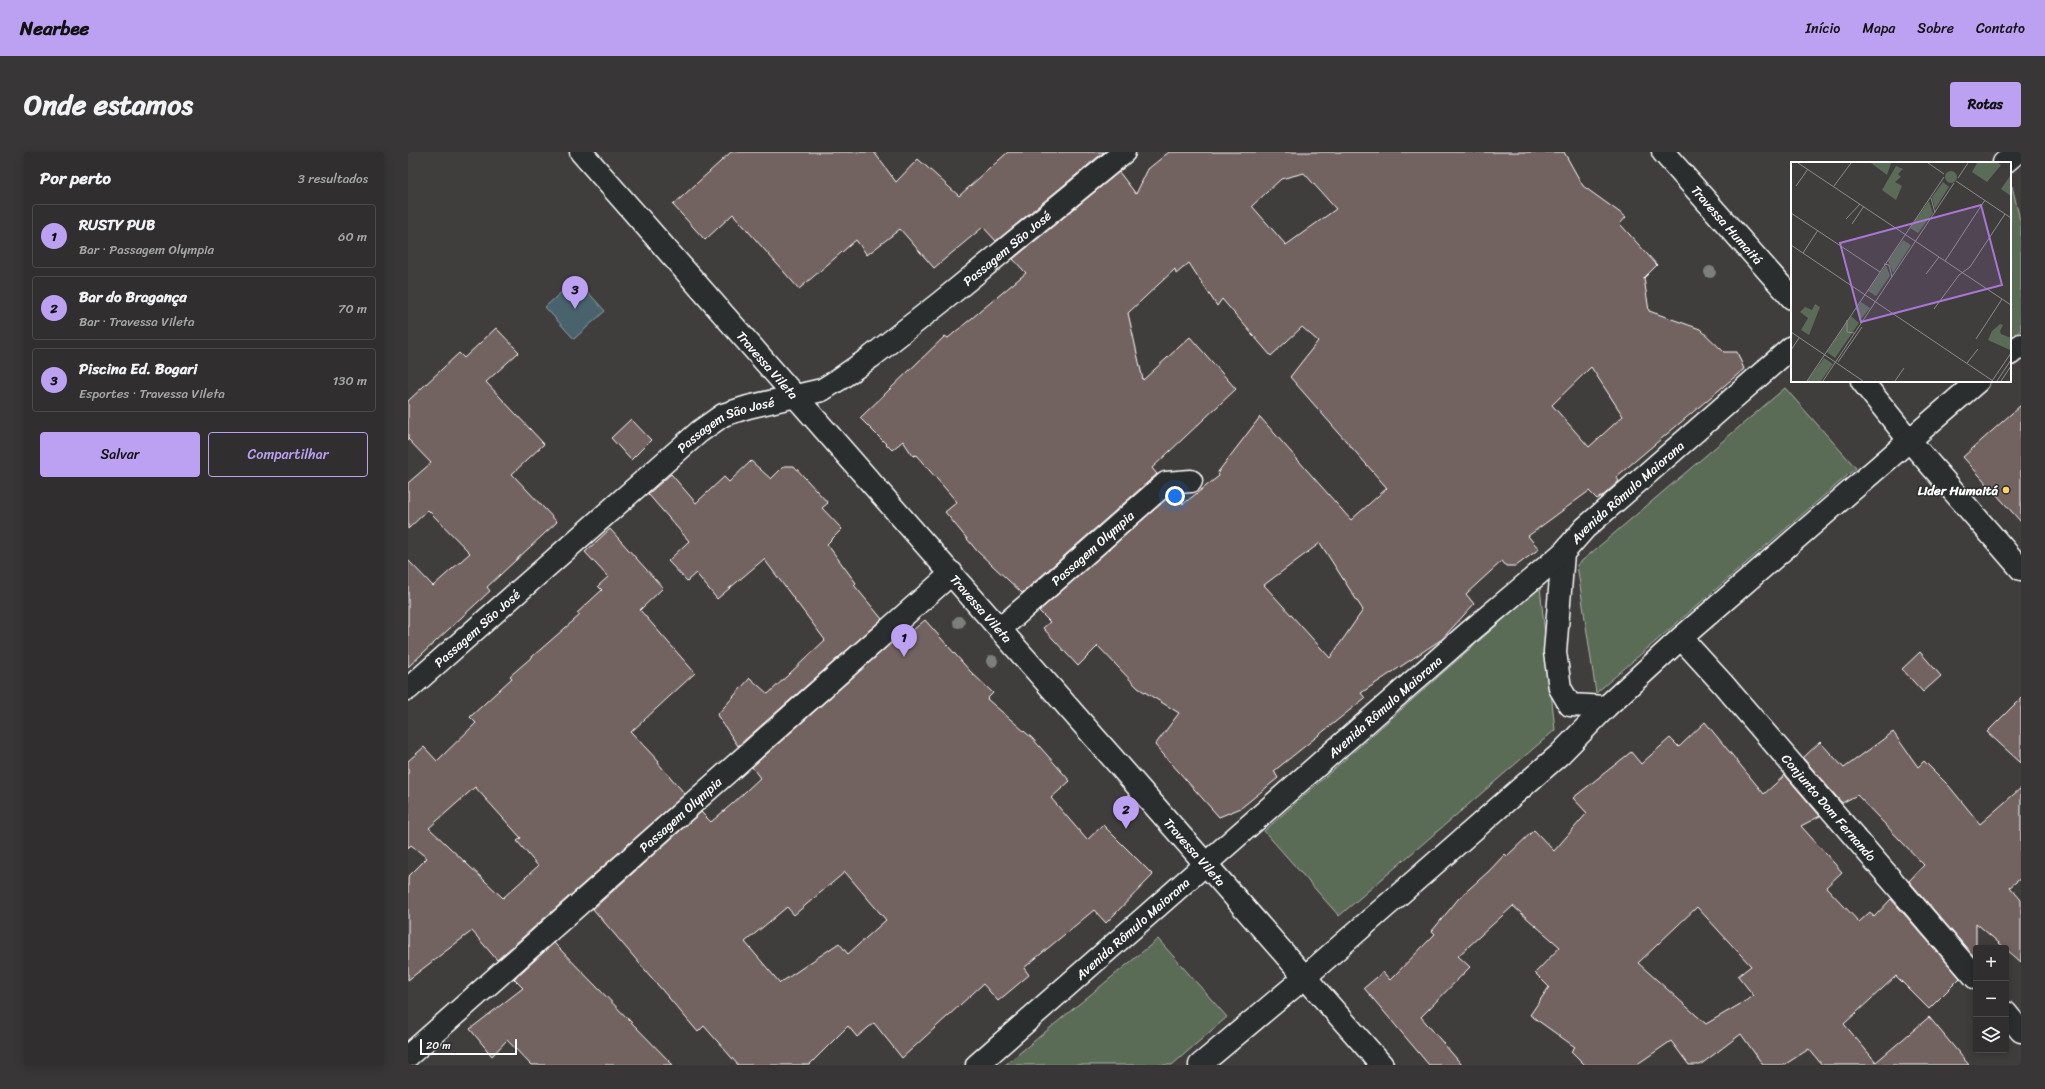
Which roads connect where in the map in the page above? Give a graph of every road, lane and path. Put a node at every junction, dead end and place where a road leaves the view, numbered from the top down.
1 (581, 152) edge
2 (1124, 152) edge
3 (1663, 152) edge
4 (2017, 152) edge
5 (2005, 162) edge
6 (1791, 297) edge
7 (2021, 345) edge
8 (1791, 348) edge
9 (2011, 353) edge
10 (1863, 382) edge
11 (1977, 382) edge
12 (796, 396) junction
13 (1910, 440) junction
14 (1190, 481) dead end
15 (1563, 552) junction
16 (2021, 569) edge
17 (952, 573) junction
18 (1000, 629) junction
19 (1681, 638) junction
20 (408, 688) edge
21 (1606, 707) junction
22 (1207, 864) junction
23 (1973, 975) edge
24 (1305, 977) junction
25 (2009, 1016) edge
26 (2021, 1030) edge
27 (408, 1056) edge
28 (977, 1065) edge
29 (1200, 1065) edge
30 (1382, 1065) edge

1 - 12 street, Travessa Vileta
2 - 12 street, Passagem São José
3 - 6 street, Travessa Humaitá
4 - 5 street
7 - 9 street
8 - 15 street, Avenida Rômulo Maiorana
10 - 13 street
11 - 13 street
12 - 17 street, Travessa Vileta
12 - 20 street, Passagem São José
13 - 16 street
13 - 19 street
14 - 18 street, Passagem Olympia
15 - 21 street
15 - 22 street, Avenida Rômulo Maiorana
17 - 18 street, Travessa Vileta
17 - 27 street, Passagem Olympia
18 - 22 street, Travessa Vileta
19 - 21 street
19 - 23 street, Conjunto Dom Fernando
21 - 24 street
22 - 24 street, Travessa Vileta
22 - 28 street, Avenida Rômulo Maiorana
24 - 29 street
24 - 30 street, Travessa Vileta
25 - 26 street

